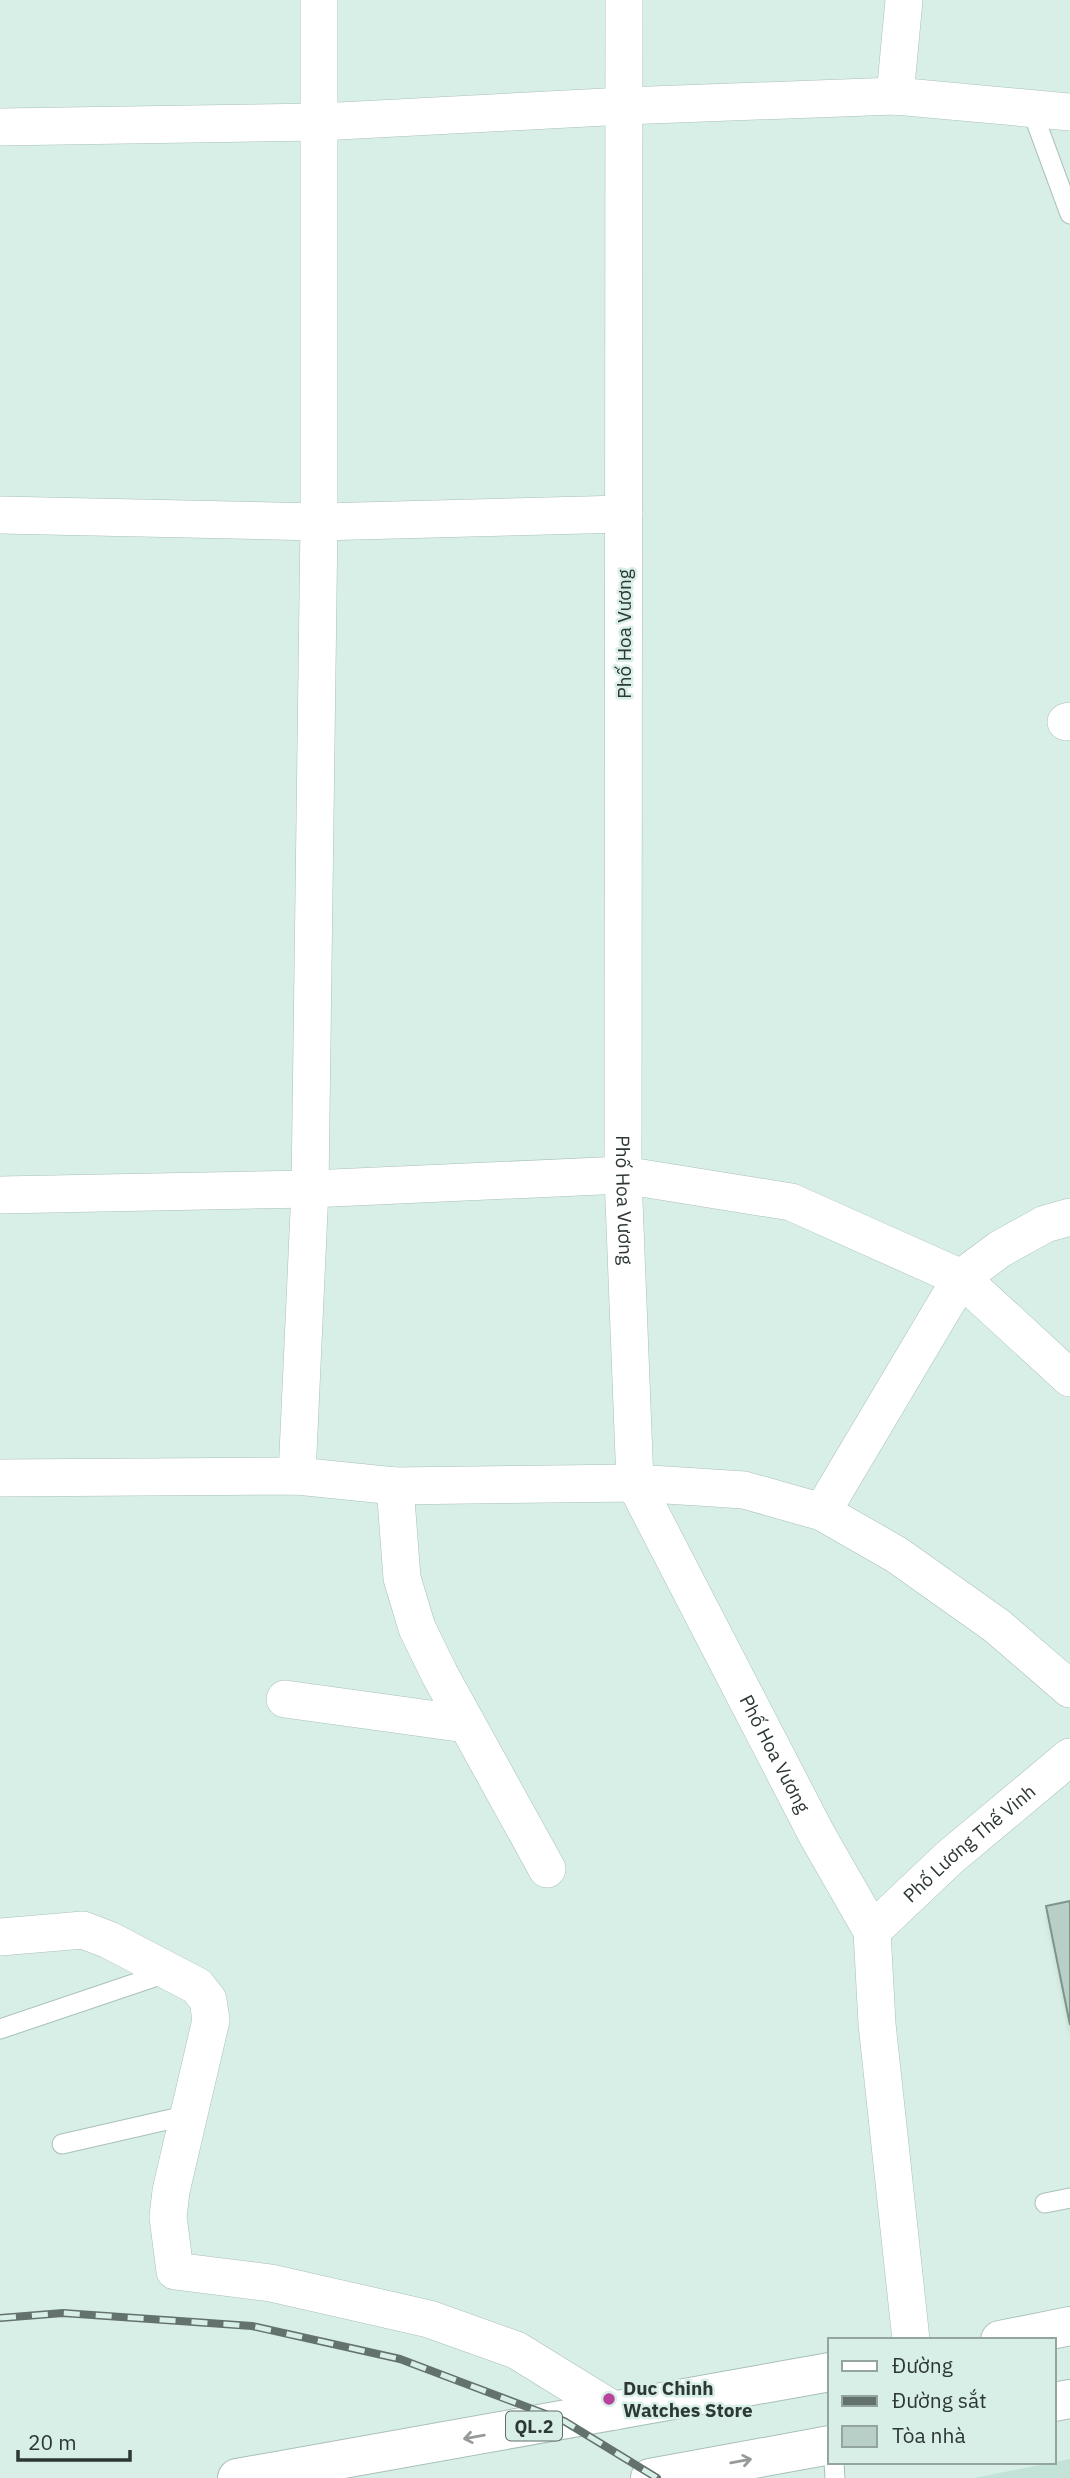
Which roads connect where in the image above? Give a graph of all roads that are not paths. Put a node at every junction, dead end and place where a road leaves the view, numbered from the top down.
1 (319, 0) edge
2 (624, 0) edge
3 (904, 0) edge
4 (895, 96) junction
5 (624, 106) junction
6 (1031, 108) junction
7 (1070, 112) edge
8 (320, 122) junction
9 (0, 127) edge
10 (1070, 214) edge
11 (624, 514) junction
12 (0, 515) edge
13 (319, 522) junction
14 (623, 1175) junction
15 (310, 1189) junction
16 (0, 1195) edge
17 (1070, 1217) edge
18 (961, 1278) junction
19 (1070, 1378) edge
20 (297, 1476) junction
21 (0, 1478) edge
22 (635, 1483) junction
23 (395, 1486) junction
24 (822, 1512) junction
25 (1070, 1689) edge
26 (285, 1699) dead end
27 (466, 1724) junction
28 (1070, 1757) edge
29 (547, 1870) dead end
30 (872, 1931) junction
31 (0, 1937) edge
32 (170, 1972) junction
33 (0, 2029) edge
34 (189, 2115) junction
35 (62, 2144) dead end
36 (1070, 2198) edge
37 (1045, 2203) dead end
38 (1070, 2326) edge
39 (911, 2338) edge
40 (1010, 2338) edge
41 (828, 2372) edge
42 (615, 2411) junction
43 (828, 2445) edge
44 (237, 2478) edge
45 (650, 2478) edge

1 - 8 street
2 - 5 street, Phố Hoa Vương
3 - 4 street
4 - 5 street
4 - 6 street
5 - 8 street
5 - 11 street, Phố Hoa Vương
6 - 7 street
6 - 10 lane
8 - 9 street
8 - 13 street
11 - 13 street
11 - 14 street, Phố Hoa Vương
12 - 13 street
13 - 15 street
14 - 15 street
14 - 18 street
14 - 22 street, Phố Hoa Vương
15 - 16 street
15 - 20 street
17 - 18 street
18 - 19 street
18 - 24 street
20 - 21 street
20 - 23 street
22 - 23 street
22 - 24 street
22 - 30 street, Phố Hoa Vương
23 - 27 street
24 - 25 street
26 - 27 street
27 - 29 street
28 - 30 street, Phố Lương Thế Vinh
30 - 39 street, Phố Hoa Vương
31 - 32 street
32 - 33 lane
32 - 34 street
34 - 35 lane
34 - 42 street
36 - 37 lane
38 - 40 main road
41 - 42 main road, QL.2
42 -> 44 main road, QL.2
45 -> 43 main road

